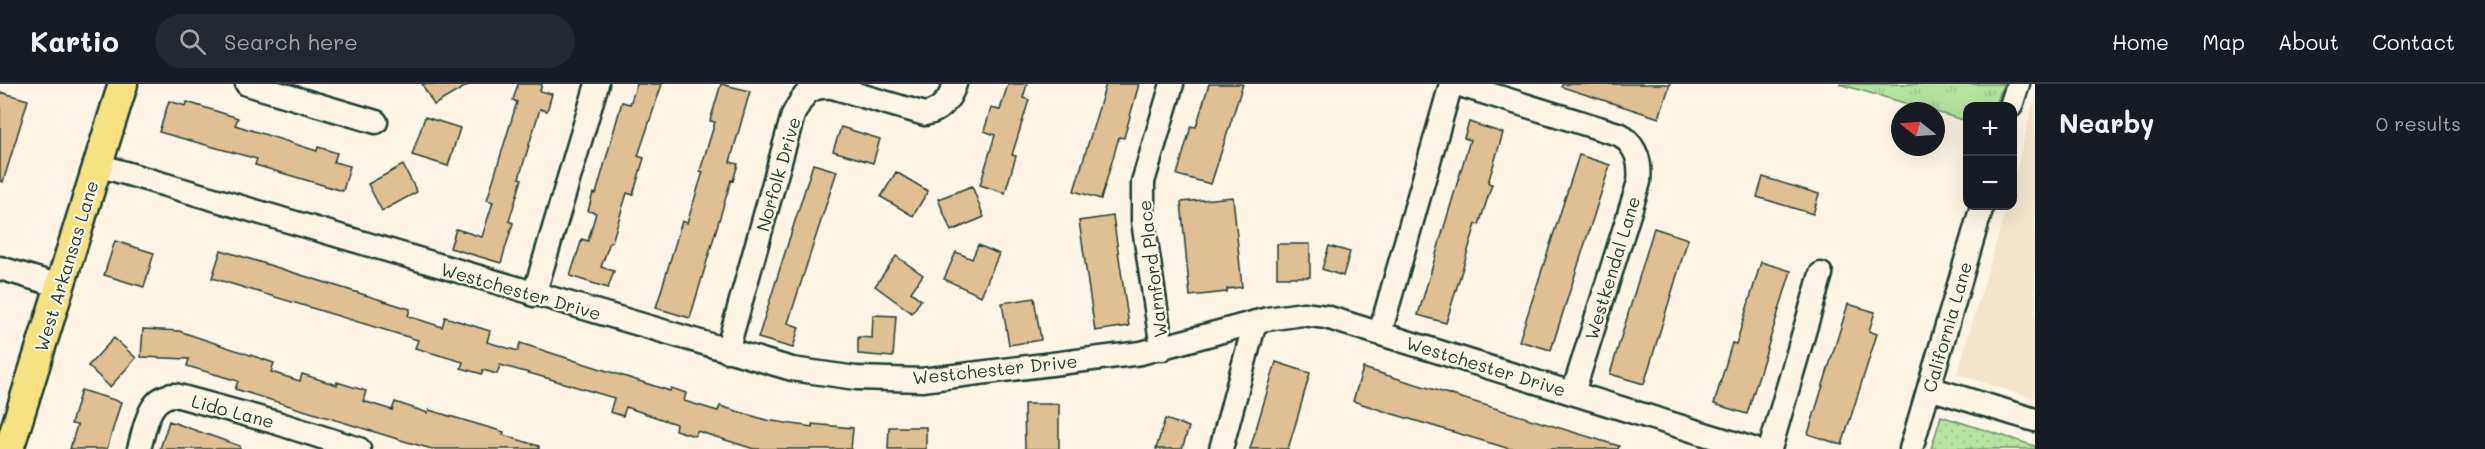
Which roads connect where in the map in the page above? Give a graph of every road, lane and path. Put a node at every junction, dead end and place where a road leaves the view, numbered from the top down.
1 (123, 84) edge
2 (247, 84) edge
3 (597, 84) edge
4 (954, 84) edge
5 (1172, 84) edge
6 (1451, 84) edge
7 (1457, 84) edge
8 (2018, 84) edge
9 (2012, 102) edge
10 (376, 122) dead end
11 (98, 165) junction
12 (1981, 210) edge
13 (0, 268) edge
14 (1821, 274) dead end
15 (60, 286) junction
16 (534, 295) junction
17 (1256, 322) junction
18 (1380, 333) junction
19 (1162, 349) junction
20 (727, 351) junction
21 (1929, 388) junction
22 (1573, 393) junction
23 (2035, 420) edge
24 (9, 449) edge
25 (138, 449) edge
26 (359, 449) edge
27 (1221, 449) edge
28 (1753, 449) edge
29 (1770, 449) edge
30 (1911, 449) edge

1 - 11 main road, West Arkansas Lane
2 - 10 street
3 - 16 street
4 - 20 street, Norfolk Drive
5 - 19 street, Warnford Place
6 - 18 street
7 - 22 street, Westkendal Lane
8 - 9 street
11 - 15 main road, West Arkansas Lane
11 - 16 street, Westchester Drive
12 - 21 street, California Lane
13 - 15 street
14 - 29 street
15 - 24 main road, West Arkansas Lane
16 - 20 street, Westchester Drive
17 - 18 street, Westchester Drive
17 - 19 street, Westchester Drive
17 - 27 street
18 - 22 street, Westchester Drive
19 - 20 street, Westchester Drive
21 - 23 street
21 - 30 street, California Lane
22 - 28 street, Westchester Drive
25 - 26 street, Lido Lane

